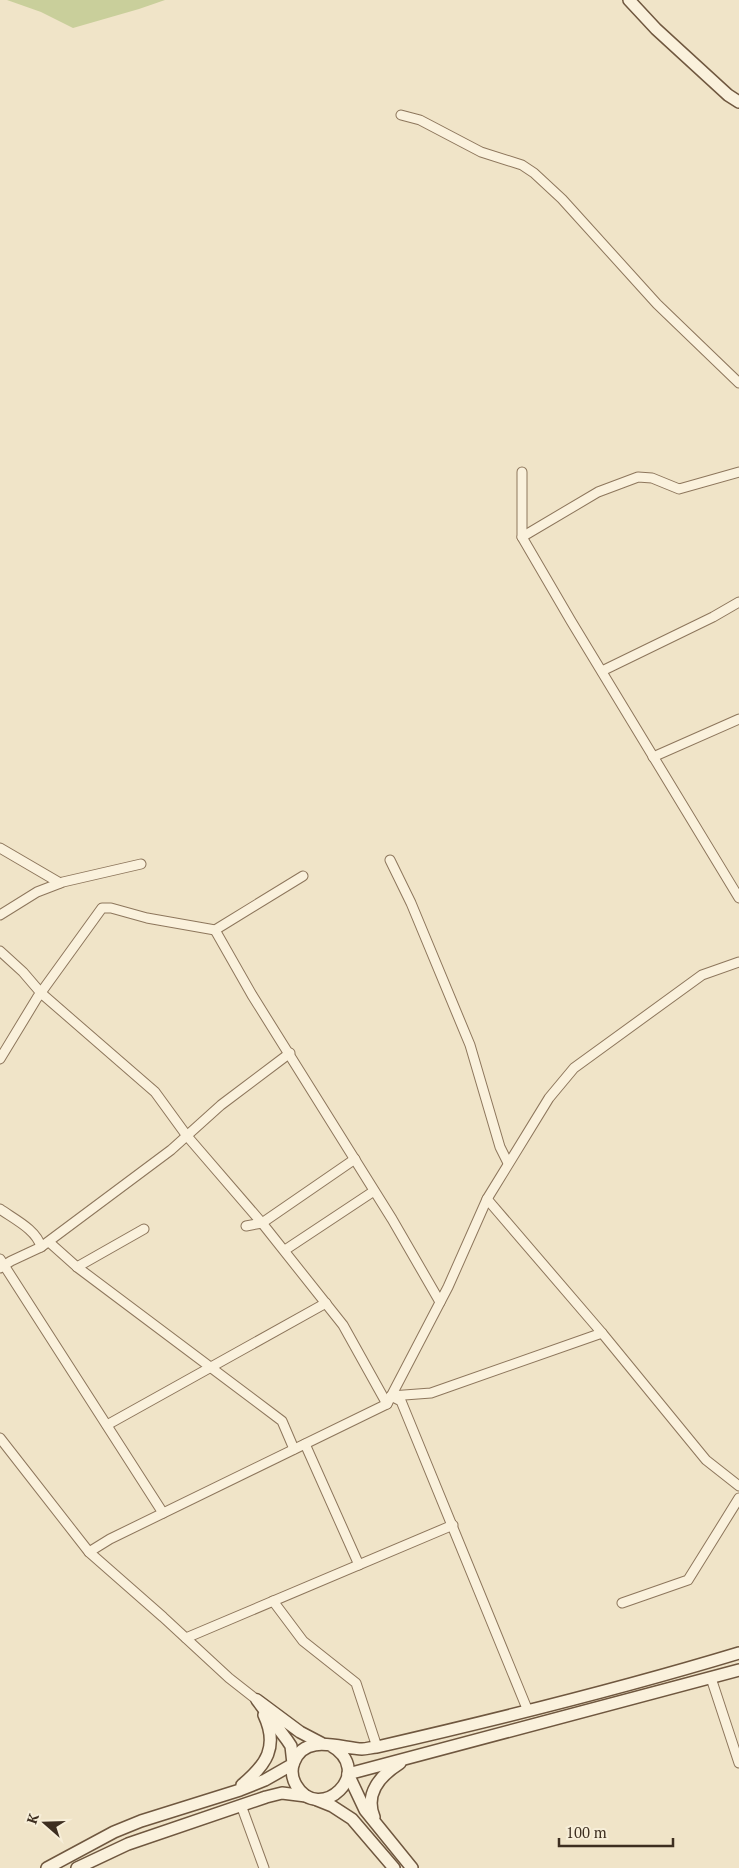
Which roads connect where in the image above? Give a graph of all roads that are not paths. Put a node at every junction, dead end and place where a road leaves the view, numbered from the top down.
1 (629, 0) edge
2 (739, 102) edge
3 (401, 115) dead end
4 (739, 383) edge
5 (522, 472) dead end
6 (739, 472) edge
7 (522, 537) junction
8 (739, 602) edge
9 (602, 671) junction
10 (739, 719) edge
11 (653, 757) junction
12 (0, 848) edge
13 (390, 860) dead end
14 (141, 864) dead end
15 (303, 876) dead end
16 (60, 883) junction
17 (739, 898) edge
18 (0, 914) edge
19 (215, 930) junction
20 (0, 951) edge
21 (739, 962) edge
22 (41, 993) junction
23 (290, 1053) junction
24 (0, 1059) edge
25 (186, 1136) junction
26 (355, 1159) junction
27 (508, 1164) junction
28 (374, 1191) junction
29 (488, 1199) junction
30 (0, 1209) edge
31 (262, 1223) junction
32 (246, 1226) dead end
33 (144, 1229) dead end
34 (45, 1245) junction
35 (285, 1250) junction
36 (1, 1264) edge
37 (77, 1267) junction
38 (440, 1302) junction
39 (326, 1303) junction
40 (602, 1333) junction
41 (209, 1367) junction
42 (389, 1400) junction
43 (107, 1425) junction
44 (0, 1438) edge
45 (305, 1444) junction
46 (294, 1449) junction
47 (739, 1486) edge
48 (739, 1498) edge
49 (163, 1513) junction
50 (453, 1525) junction
51 (89, 1552) junction
52 (359, 1564) junction
53 (272, 1601) junction
54 (622, 1603) dead end
55 (186, 1638) junction
56 (739, 1653) edge
57 (739, 1670) edge
58 (711, 1678) junction
59 (258, 1700) junction
60 (528, 1711) junction
61 (326, 1744) junction
62 (377, 1747) junction
63 (409, 1757) junction
64 (739, 1763) edge
65 (293, 1764) junction
66 (348, 1774) junction
67 (234, 1792) junction
68 (311, 1797) junction
69 (241, 1805) junction
70 (378, 1826) junction
71 (47, 1868) edge
72 (76, 1868) edge
73 (264, 1868) edge
74 (394, 1868) edge
75 (412, 1868) edge

1 - 2 main road
3 - 4 street
5 - 7 street
6 - 7 street
7 - 9 street
8 - 9 street
9 - 11 street
10 - 11 street
11 - 17 street
12 - 16 street
13 - 27 street
14 - 16 street
15 - 19 street
16 - 18 street
19 - 22 street
19 - 23 street
20 - 22 street
21 - 27 street
22 - 24 street
22 - 25 street
23 - 25 street
23 - 26 street
25 - 31 street
25 - 34 street
26 - 28 street
26 - 31 street
27 - 29 street
28 - 35 street
28 - 38 street
29 - 38 street
29 - 40 street
30 - 34 street
31 - 32 street
31 - 35 street
33 - 37 street
34 - 36 street
34 - 37 street
35 - 39 street
36 - 43 street
37 - 41 street
38 - 42 street
39 - 41 street
39 - 42 street
40 - 42 street
40 - 47 street
41 - 43 street
41 - 46 street
42 - 45 street
42 - 50 street
43 - 49 street
44 - 51 street
45 - 46 street
45 - 52 street
46 - 49 street
48 - 54 street
49 - 51 street
50 - 52 street
50 - 60 street
51 - 55 street
52 - 53 street
53 - 55 street
53 - 62 street
55 - 59 street
56 - 60 main road
57 - 58 main road
58 - 63 main road
58 - 64 street
59 - 61 main road
59 - 65 main road
59 - 67 main road
60 - 62 main road
61 - 62 main road
61 - 65 main road
61 - 66 main road
63 - 66 main road
63 - 70 main road
65 - 67 main road
65 - 68 main road
66 - 68 main road
66 - 70 main road
67 - 71 main road
68 - 69 main road
68 - 74 main road
69 - 72 main road
69 - 73 street
70 - 75 main road

